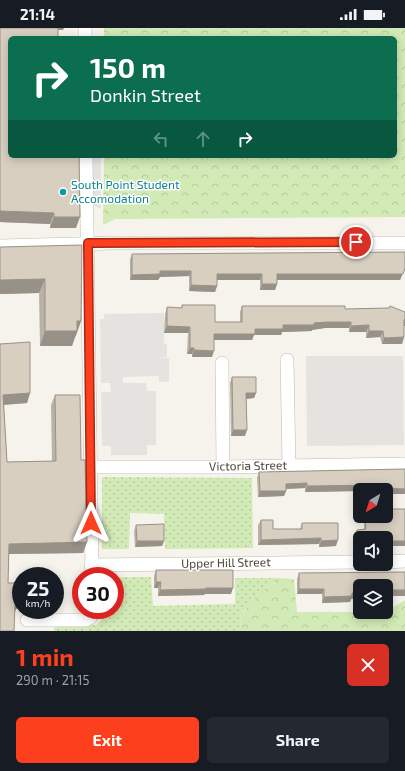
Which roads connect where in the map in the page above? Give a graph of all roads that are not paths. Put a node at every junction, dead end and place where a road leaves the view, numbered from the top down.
1 (86, 158) edge
2 (88, 243) junction
3 (405, 243) edge
4 (0, 246) edge
5 (287, 360) dead end
6 (222, 363) dead end
7 (405, 464) edge
8 (289, 465) junction
9 (91, 466) junction
10 (223, 467) junction
11 (405, 561) edge
12 (353, 562) edge
13 (393, 562) edge
14 (92, 567) edge
15 (124, 569) edge
16 (88, 619) edge
17 (28, 620) dead end

1 - 2 street
2 - 3 street
2 - 4 street
2 - 9 street
5 - 8 street
6 - 10 street
7 - 8 street, Victoria Street
8 - 10 street, Victoria Street
9 - 10 street, Victoria Street
9 - 14 street
11 - 13 street
12 - 15 street, Upper Hill Street
16 - 17 street

